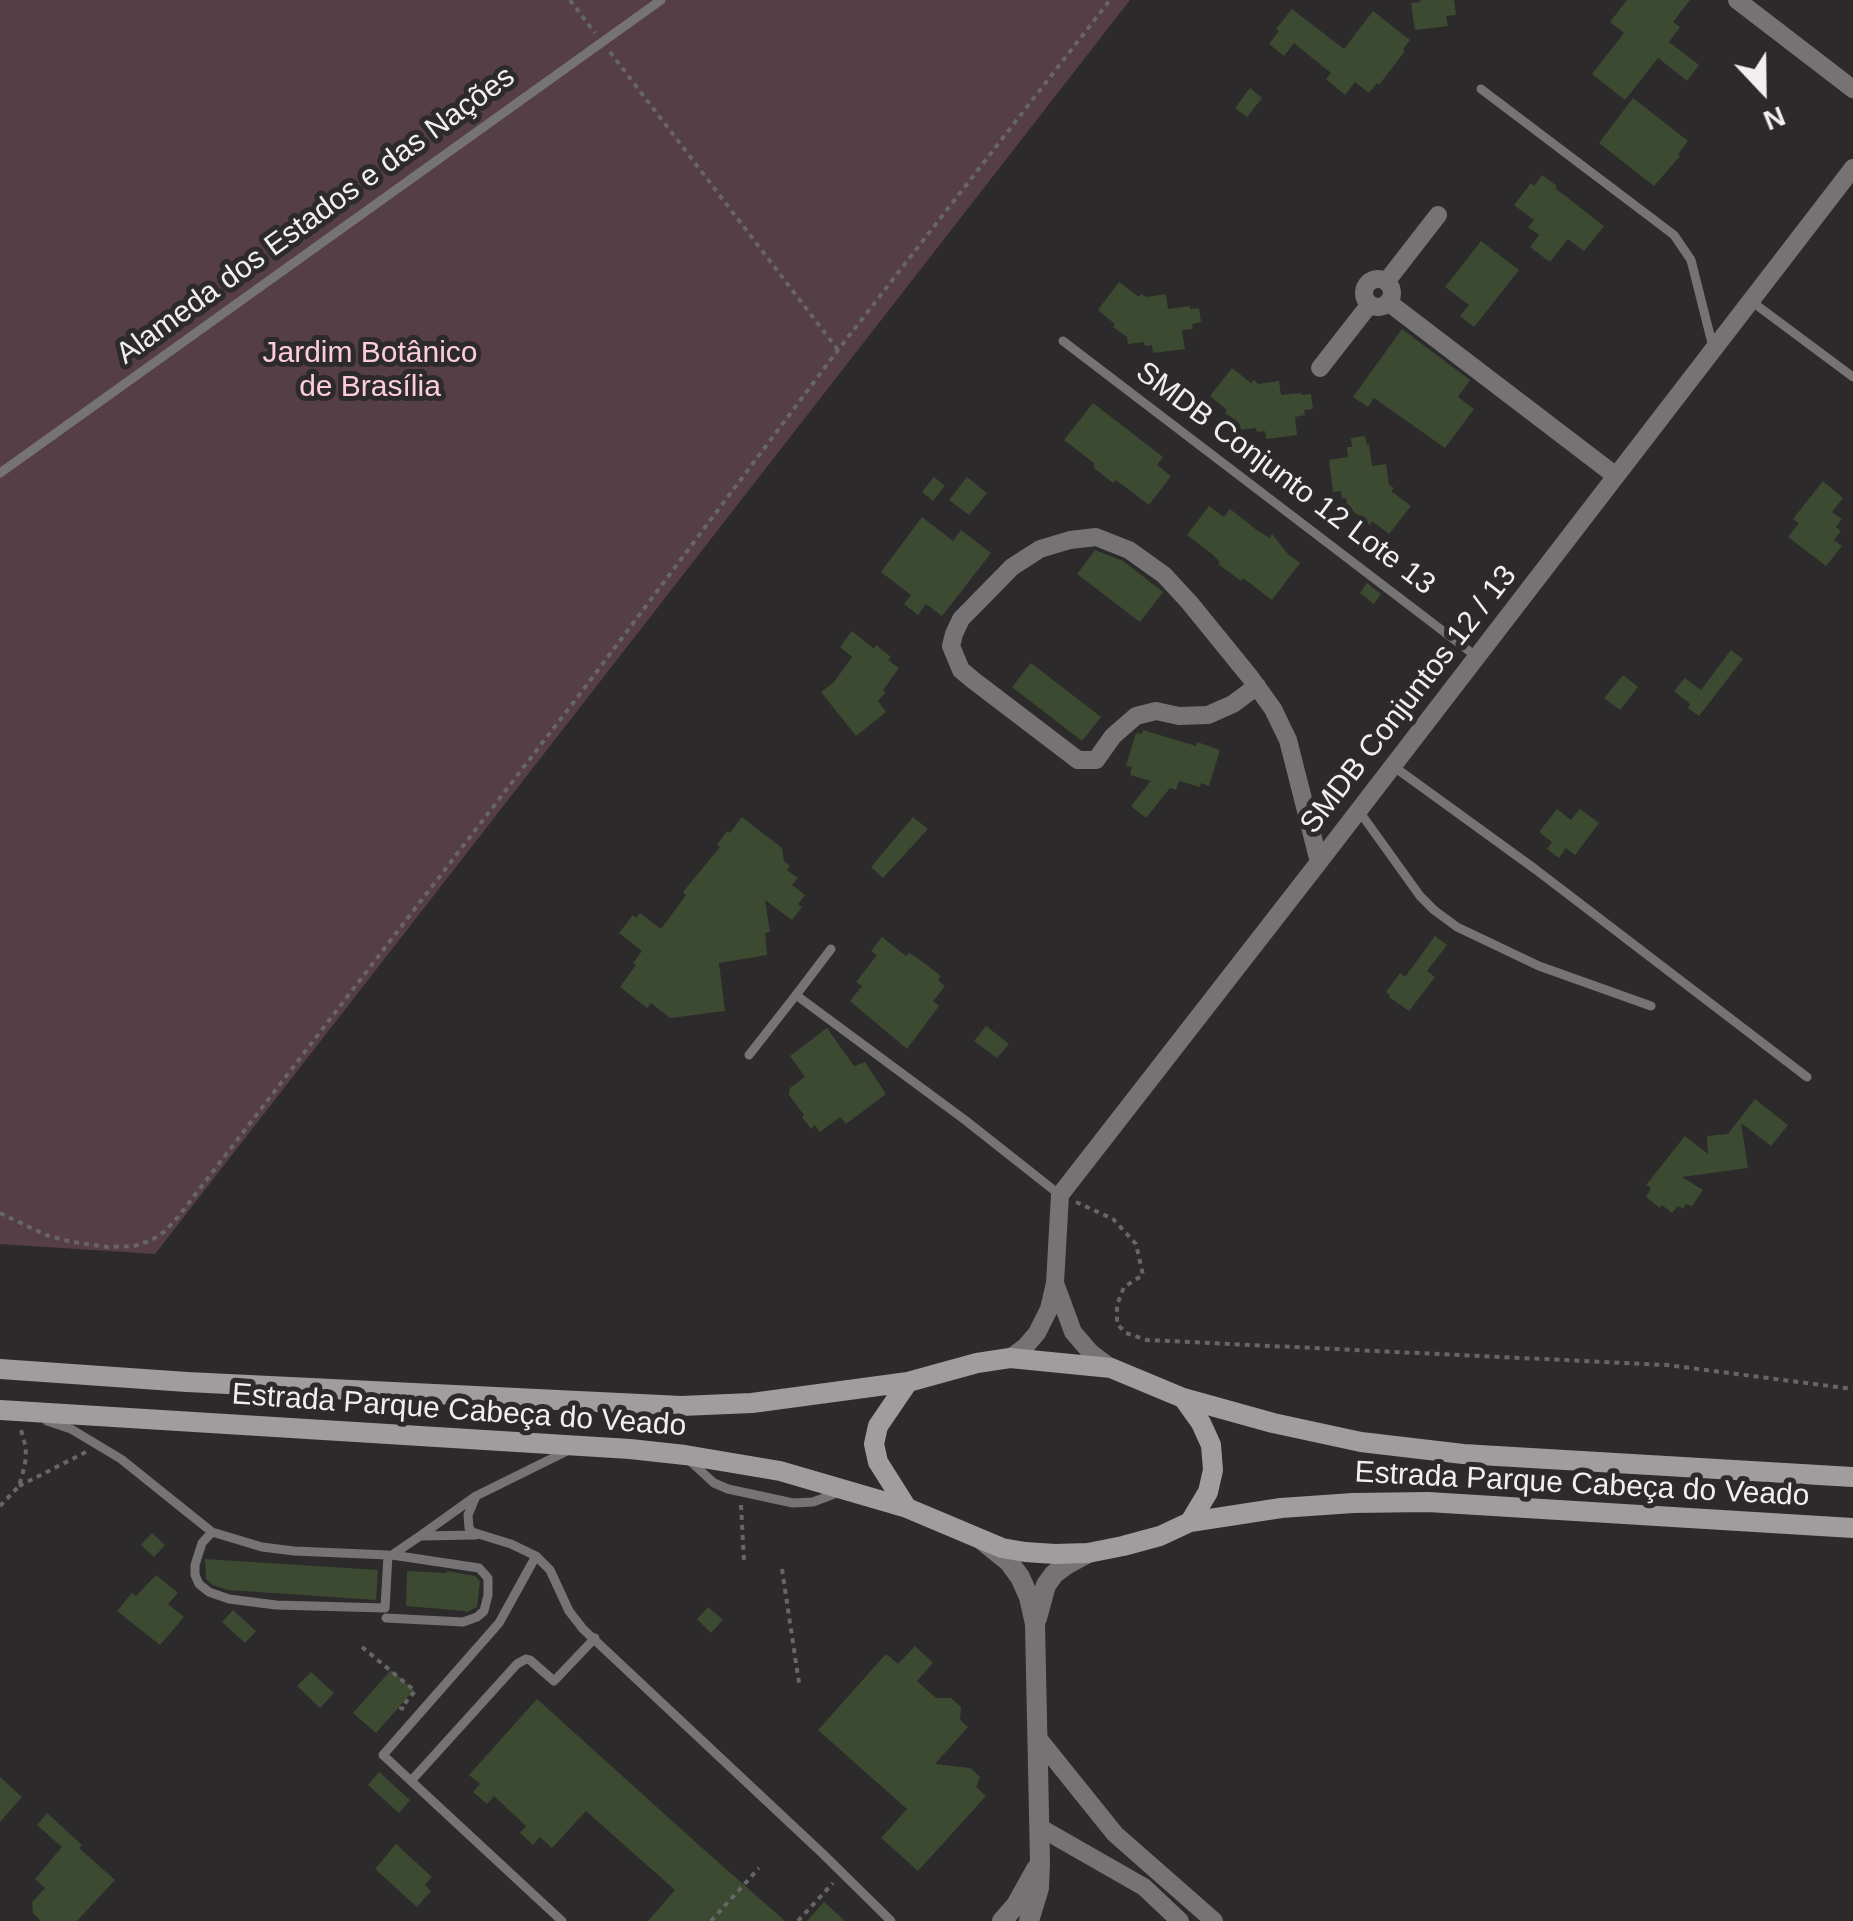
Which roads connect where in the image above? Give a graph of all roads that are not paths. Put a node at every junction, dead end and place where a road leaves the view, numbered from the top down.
1 (660, 0) edge
2 (1737, 0) edge
3 (1481, 89) dead end
4 (1853, 89) edge
5 (1853, 168) edge
6 (1438, 215) dead end
7 (1751, 301) junction
8 (1379, 303) junction
9 (1063, 341) dead end
10 (1714, 349) junction
11 (1320, 368) dead end
12 (1853, 377) edge
13 (0, 473) edge
14 (1616, 476) junction
15 (1477, 657) junction
16 (1256, 686) junction
17 (1393, 766) junction
18 (1358, 810) junction
19 (1319, 862) junction
20 (831, 949) dead end
21 (796, 995) junction
22 (1651, 1006) dead end
23 (748, 1055) dead end
24 (1808, 1077) dead end
25 (1060, 1195) junction
26 (1055, 1283) junction
27 (1010, 1358) junction
28 (0, 1368) edge
29 (1111, 1368) junction
30 (908, 1382) junction
31 (1183, 1398) junction
32 (8, 1410) edge
33 (576, 1446) junction
34 (1853, 1477) edge
35 (476, 1496) junction
36 (907, 1508) junction
37 (1190, 1522) junction
38 (1853, 1528) edge
39 (212, 1532) junction
40 (484, 1535) junction
41 (420, 1536) junction
42 (981, 1540) junction
43 (1088, 1553) junction
44 (390, 1555) junction
45 (536, 1556) junction
46 (386, 1618) dead end
47 (1035, 1624) junction
48 (594, 1638) junction
49 (1038, 1738) junction
50 (412, 1781) junction
51 (1039, 1827) junction
52 (1040, 1862) junction
53 (889, 1917) edge
54 (562, 1921) edge
55 (899, 1921) edge
56 (1002, 1921) edge
57 (1030, 1921) edge
58 (1180, 1921) edge
59 (1214, 1921) edge

1 - 13 lane, Alameda dos Estados e das Nações
2 - 4 street
3 - 10 lane
5 - 7 street, SMDB Conjuntos 12 / 13
6 - 8 street
7 - 10 street, SMDB Conjuntos 12 / 13
7 - 12 lane
8 - 11 street
8 - 14 street
9 - 15 lane, SMDB Conjunto 12 Lote 13
10 - 14 street, SMDB Conjuntos 12 / 13
14 - 15 street, SMDB Conjuntos 12 / 13
15 - 17 street, SMDB Conjuntos 12 / 13
16 - 16 street
16 - 19 street
17 - 18 street, SMDB Conjuntos 12 / 13
17 - 24 lane
18 - 19 street, SMDB Conjuntos 12 / 13
18 - 22 lane
19 - 25 street, SMDB Conjuntos 12 / 13
20 - 21 lane
21 - 23 lane
21 - 25 lane
25 - 26 street
26 - 27 street
26 - 29 street
27 - 29 main road
27 - 30 main road
28 - 30 main road, Estrada Parque Cabeça do Veado
29 - 31 main road
30 - 36 main road
31 - 34 main road, Estrada Parque Cabeça do Veado
31 - 37 main road
32 - 33 main road, Estrada Parque Cabeça do Veado
32 - 39 lane
33 - 35 lane
33 - 36 main road, Estrada Parque Cabeça do Veado
35 - 40 lane
35 - 41 lane
36 - 42 main road
37 - 38 main road, Estrada Parque Cabeça do Veado
37 - 43 main road
39 - 44 lane
39 - 44 lane
40 - 41 lane
40 - 45 lane
41 - 44 lane
42 - 43 main road
42 - 47 street
43 - 47 street
44 - 46 lane
45 - 48 lane
45 - 50 lane
47 - 49 street
48 - 50 lane
48 - 53 lane
49 - 51 street
49 - 59 street
50 - 54 lane
51 - 52 street
51 - 58 street
52 - 56 street
52 - 57 street
53 - 55 lane

